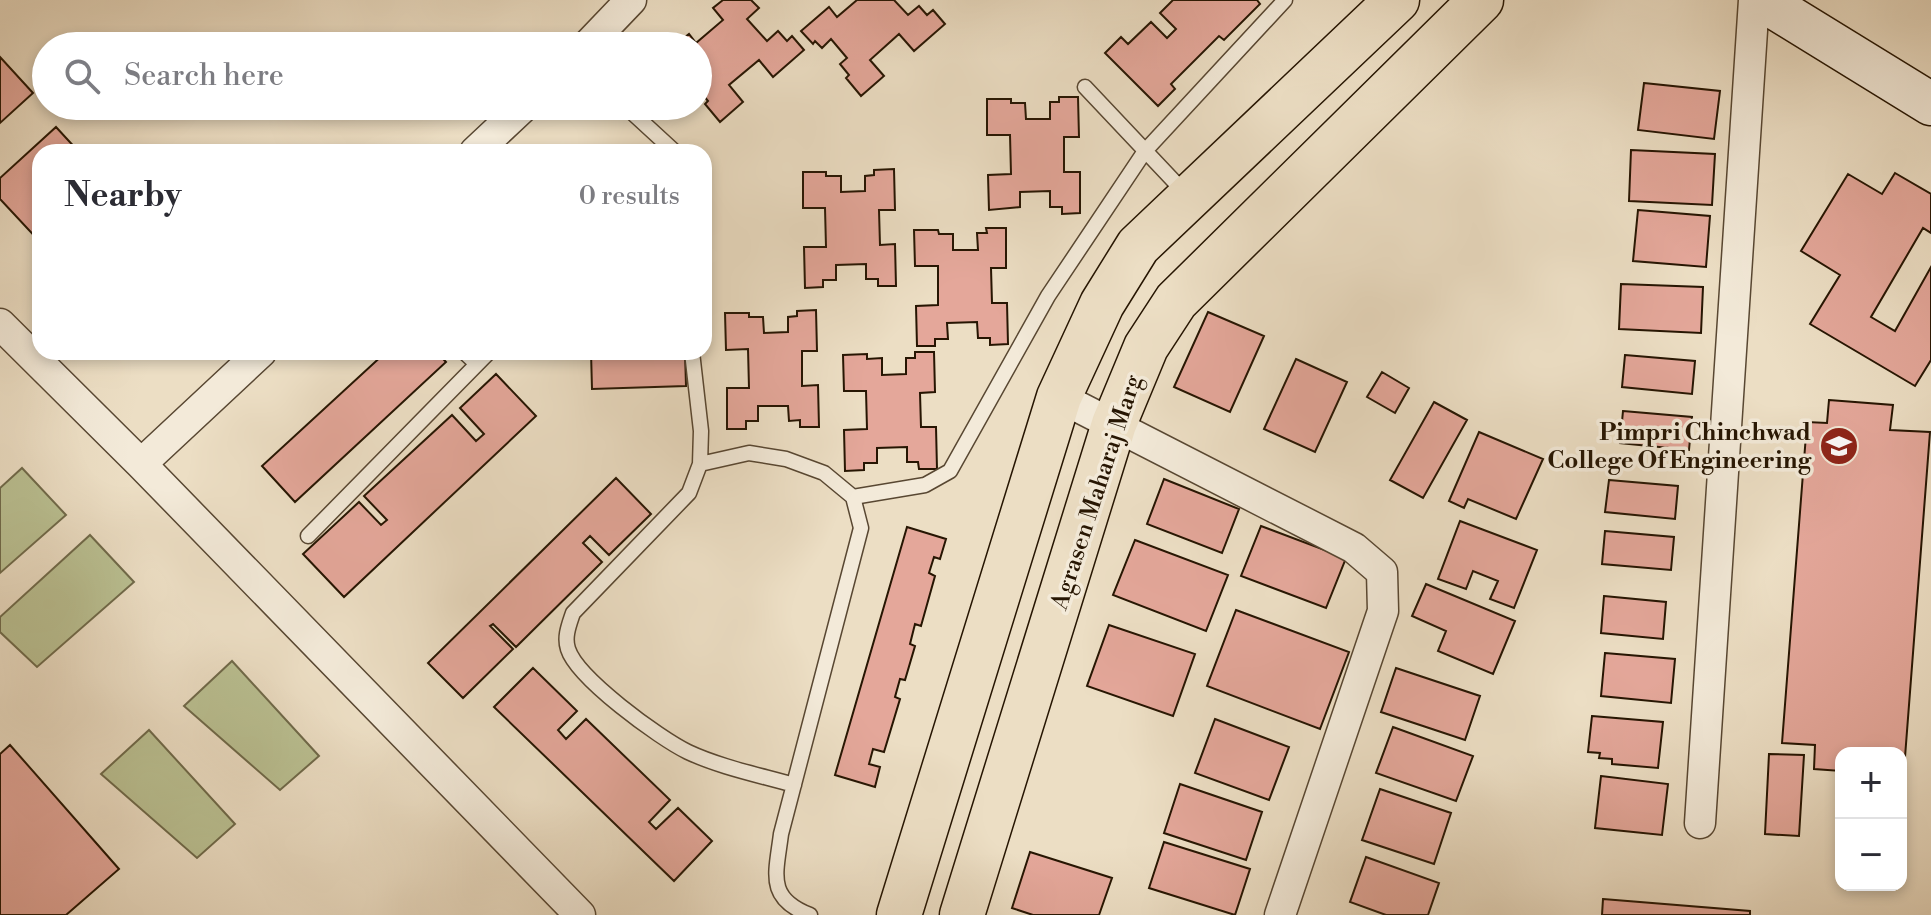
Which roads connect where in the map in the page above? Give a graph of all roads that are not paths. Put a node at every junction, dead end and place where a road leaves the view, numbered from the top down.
1 (631, 0) edge
2 (1285, 0) edge
3 (1397, 0) edge
4 (1481, 0) edge
5 (1754, 0) edge
6 (1762, 0) edge
7 (600, 32) edge
8 (1085, 87) dead end
9 (1931, 104) edge
10 (509, 120) edge
11 (640, 120) edge
12 (484, 144) edge
13 (666, 144) edge
14 (1145, 151) junction
15 (1189, 197) junction
16 (0, 324) edge
17 (32, 356) edge
18 (36, 360) edge
19 (252, 360) edge
20 (473, 360) edge
21 (481, 360) edge
22 (693, 360) edge
23 (477, 364) junction
24 (1059, 397) junction
25 (1114, 424) junction
26 (141, 464) junction
27 (700, 464) junction
28 (853, 497) junction
29 (308, 536) dead end
30 (794, 785) junction
31 (1700, 823) dead end
32 (580, 915) edge
33 (810, 915) edge
34 (899, 915) edge
35 (962, 915) edge
36 (1280, 915) edge

1 - 7 street
2 - 14 lane
3 - 15 main road
4 - 25 main road, Agrasen Maharaj Marg
5 - 31 street
6 - 9 main road
8 - 14 lane
10 - 12 street
11 - 13 lane
14 - 15 lane
14 - 28 lane
15 - 24 main road
16 - 17 street
18 - 26 street
19 - 26 street
20 - 23 lane
21 - 23 lane
22 - 27 lane
23 - 29 lane
24 - 25 street
24 - 34 main road
25 - 35 main road, Agrasen Maharaj Marg
25 - 36 street
26 - 32 street
27 - 28 lane
27 - 30 lane
28 - 30 lane
30 - 33 lane

